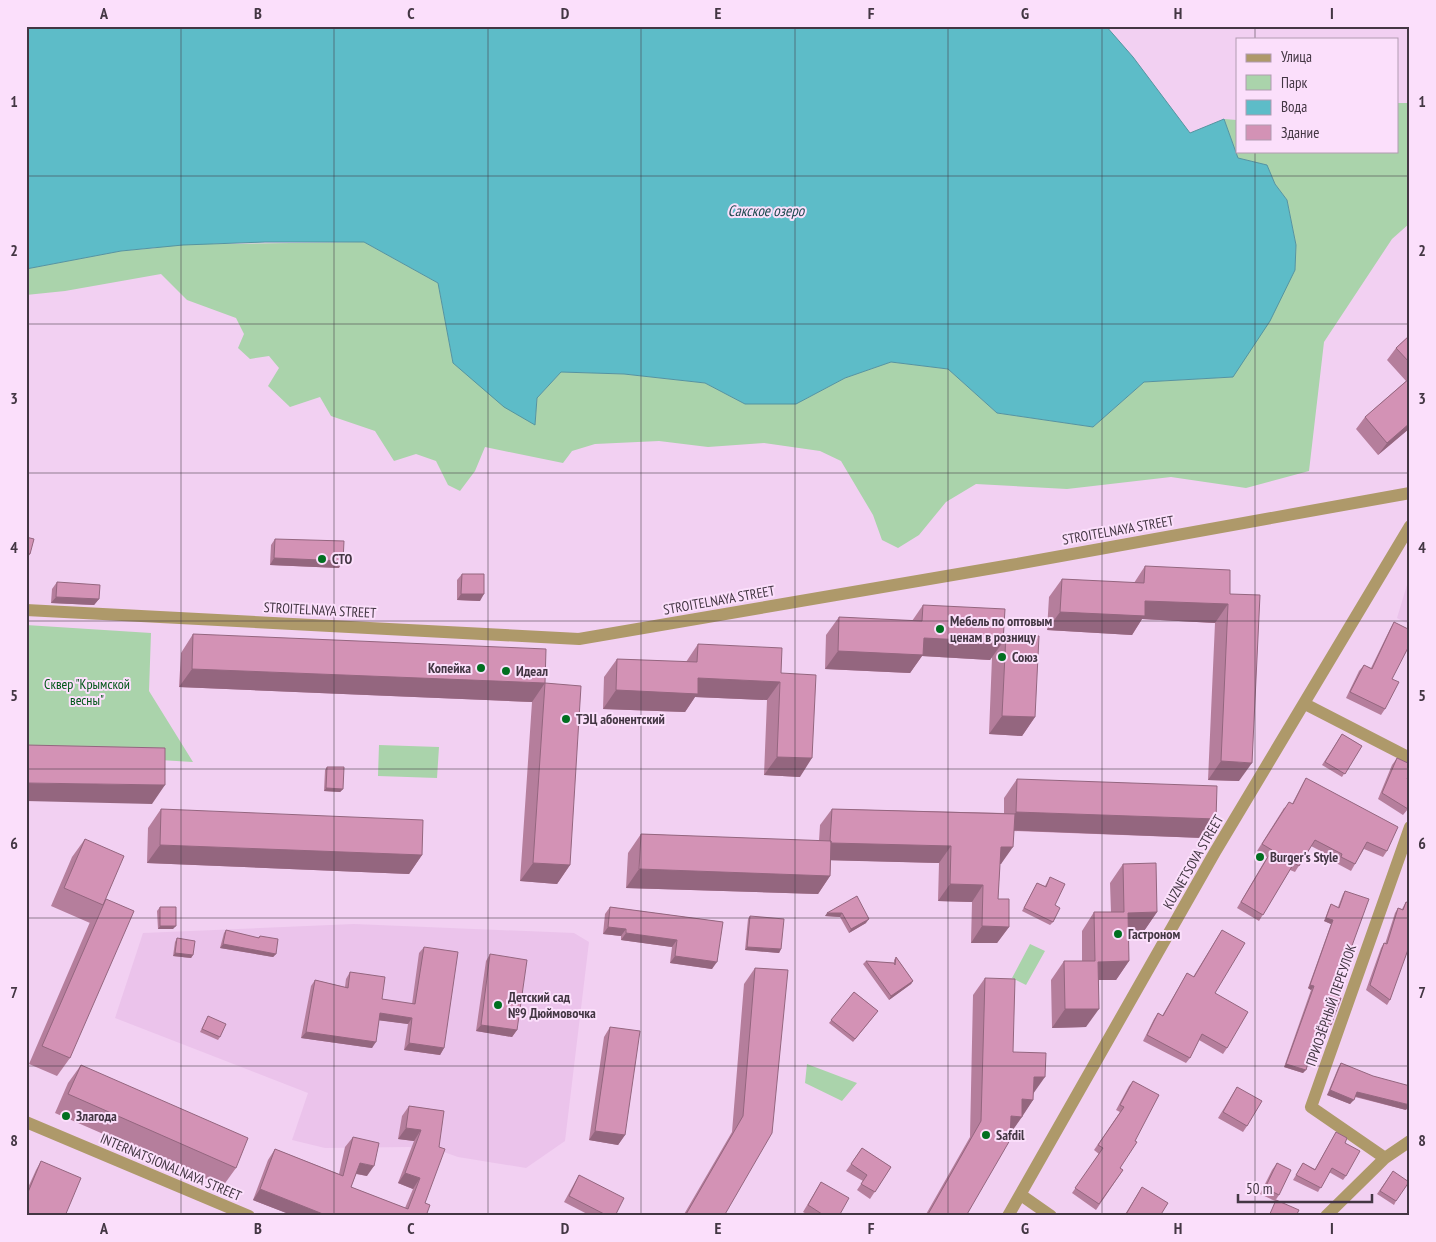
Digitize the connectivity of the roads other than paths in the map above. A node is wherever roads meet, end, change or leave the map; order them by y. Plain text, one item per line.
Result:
1 (1410, 493) edge
2 (1410, 526) edge
3 (26, 610) edge
4 (1305, 704) junction
5 (1410, 758) edge
6 (1410, 827) edge
7 (26, 1122) edge
8 (1410, 1141) edge
9 (1385, 1158) junction
10 (1021, 1195) junction
11 (249, 1216) edge
12 (1008, 1216) edge
13 (1052, 1216) edge
14 (1326, 1216) edge

1 - 3 street, STROITELNAYA STREET
2 - 4 street, KUZNETSOVA STREET
4 - 5 street
4 - 10 street, KUZNETSOVA STREET
6 - 9 street, ПРИОЗЁРНЫЙ ПЕРЕУЛОК
7 - 11 street, INTERNATSIONALNAYA STREET
8 - 9 street
9 - 14 street
10 - 12 street, KUZNETSOVA STREET
10 - 13 street

